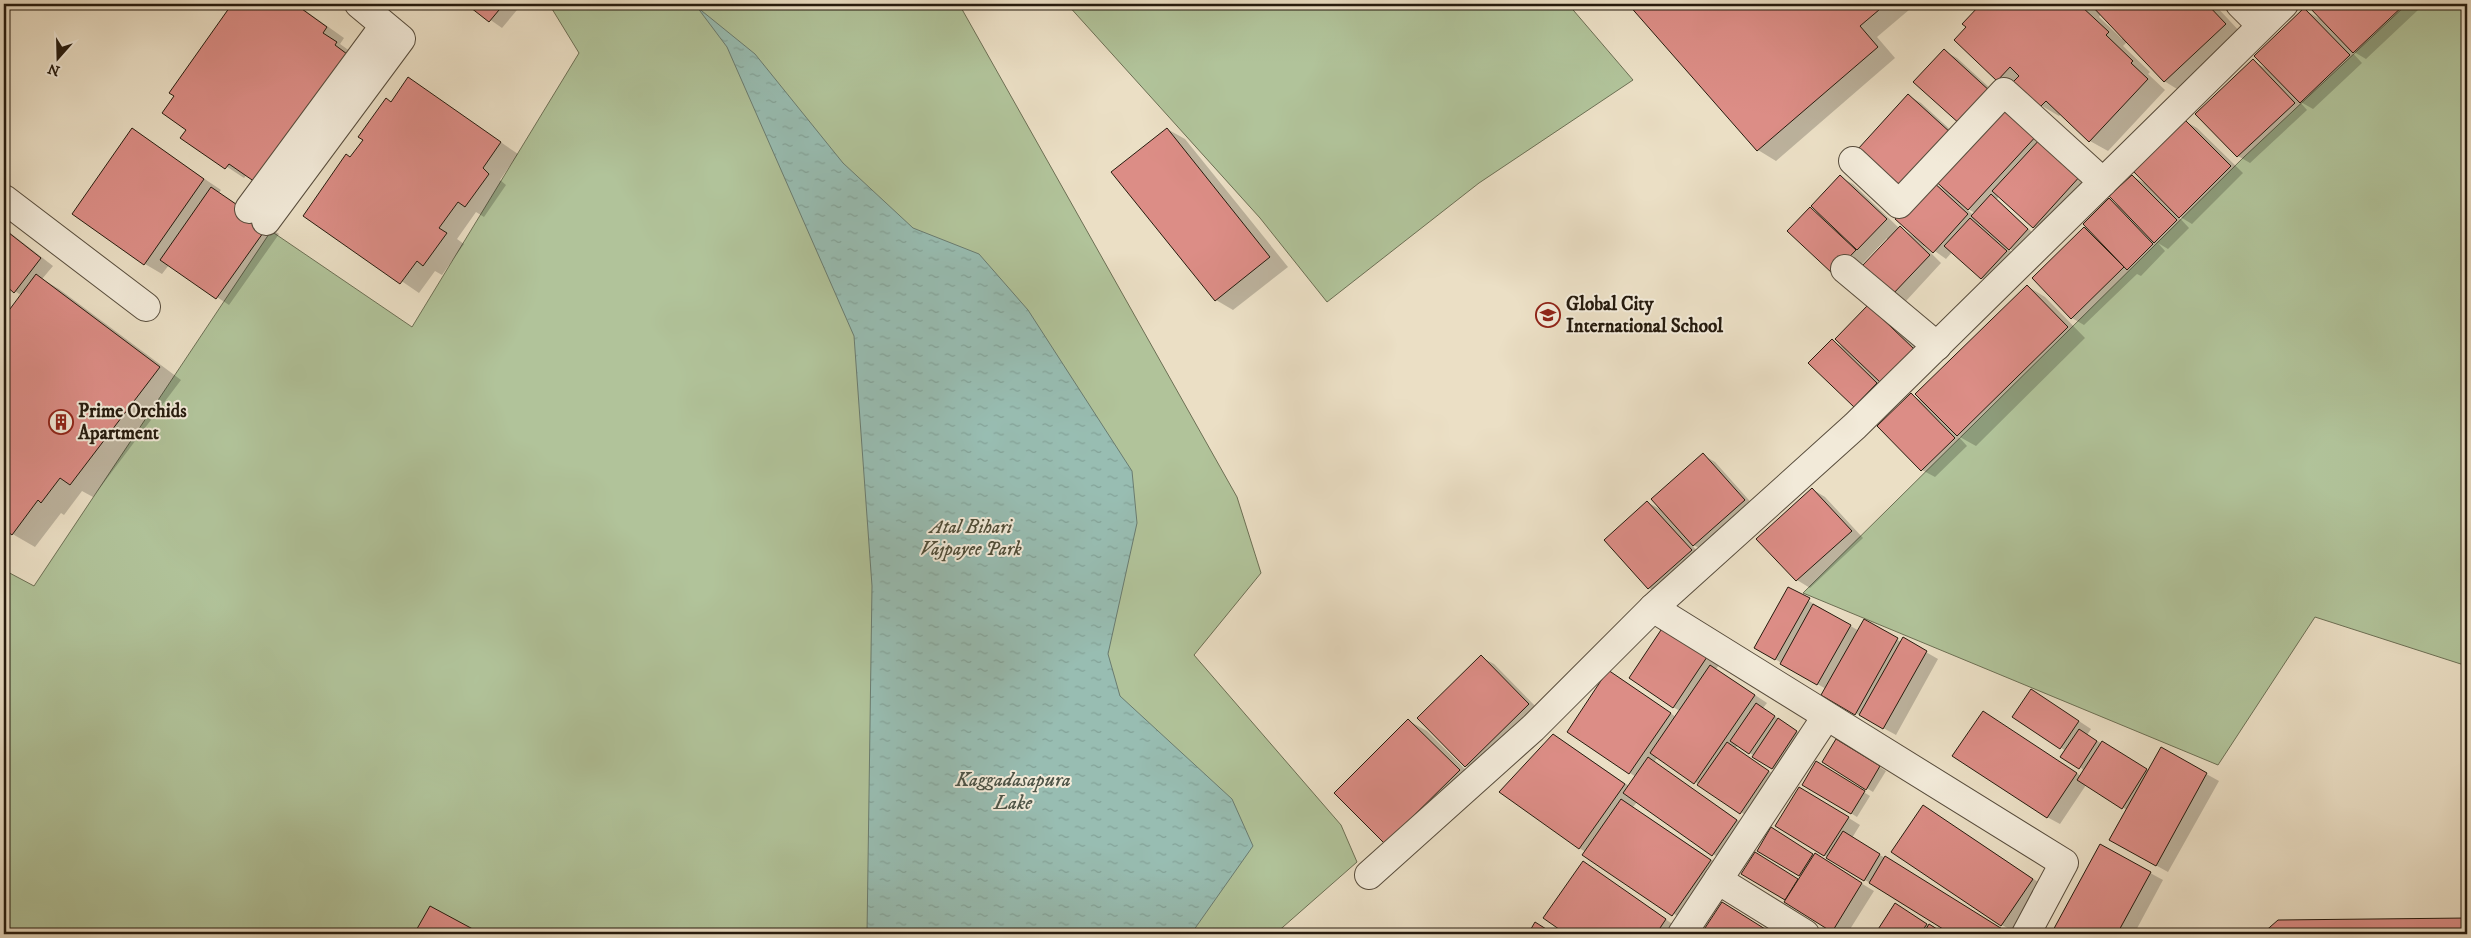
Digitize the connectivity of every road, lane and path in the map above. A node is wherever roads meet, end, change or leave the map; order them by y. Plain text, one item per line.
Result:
1 (358, 4) edge
2 (2240, 4) edge
3 (2284, 4) edge
4 (2261, 25) junction
5 (1853, 161) dead end
6 (2103, 182) junction
7 (4, 199) edge
8 (258, 215) dead end
9 (1844, 269) dead end
10 (146, 308) dead end
11 (1937, 346) junction
12 (1653, 608) junction
13 (1826, 717) junction
14 (1369, 875) dead end
15 (1718, 880) junction
16 (1682, 934) edge
17 (1805, 934) edge
18 (2026, 934) edge

1 - 8 street
2 - 4 street
3 - 4 street
4 - 6 street
5 - 6 street
6 - 11 street
7 - 10 street
9 - 11 street
11 - 12 street
12 - 13 street
12 - 14 street
13 - 15 street
13 - 18 street
15 - 16 street
15 - 17 street

